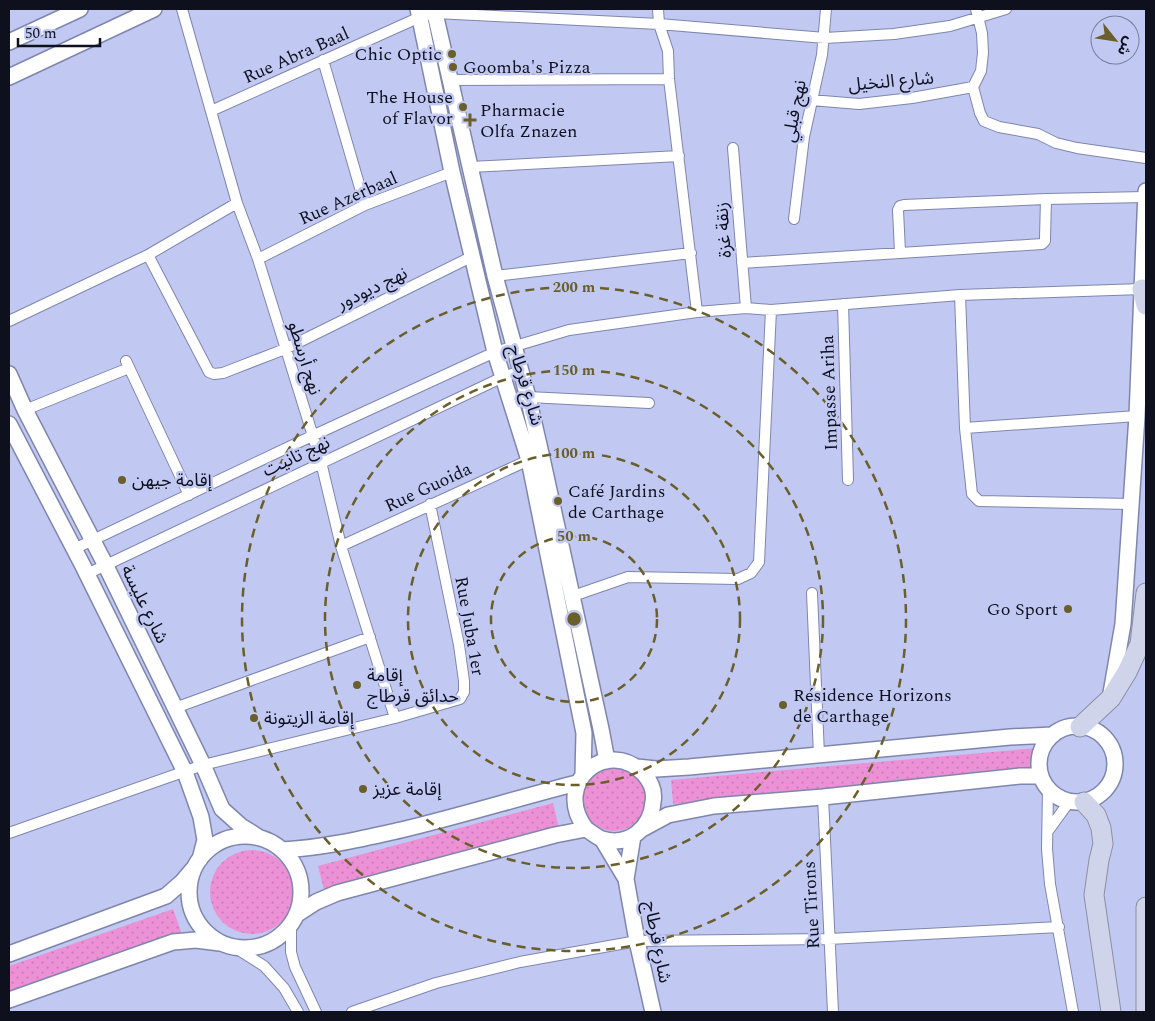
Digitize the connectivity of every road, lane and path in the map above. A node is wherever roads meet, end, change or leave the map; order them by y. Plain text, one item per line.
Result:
1 (80, 9) edge
2 (154, 9) edge
3 (182, 9) edge
4 (658, 9) edge
5 (826, 9) edge
6 (1006, 9) edge
7 (427, 12) edge
8 (977, 14) edge
9 (659, 24) junction
10 (825, 38) junction
11 (9, 42) edge
12 (323, 60) junction
13 (9, 77) edge
14 (669, 79) junction
15 (450, 80) junction
16 (973, 87) junction
17 (811, 100) junction
18 (211, 111) junction
19 (733, 148) dead end
20 (679, 156) junction
21 (1146, 158) edge
22 (470, 167) junction
23 (452, 172) junction
24 (1146, 191) edge
25 (1146, 196) edge
26 (1046, 199) junction
27 (237, 204) junction
28 (365, 205) junction
29 (794, 219) dead end
30 (900, 252) junction
31 (691, 253) junction
32 (148, 254) junction
33 (473, 256) junction
34 (258, 258) junction
35 (742, 263) junction
36 (495, 276) junction
37 (960, 295) junction
38 (1144, 297) edge
39 (843, 304) junction
40 (746, 308) junction
41 (770, 310) junction
42 (696, 312) junction
43 (9, 321) edge
44 (514, 346) junction
45 (285, 350) junction
46 (496, 352) junction
47 (521, 371) junction
48 (9, 374) edge
49 (503, 377) junction
50 (528, 397) junction
51 (649, 403) dead end
52 (25, 410) junction
53 (1137, 416) junction
54 (9, 424) edge
55 (965, 428) junction
56 (312, 436) junction
57 (529, 460) junction
58 (321, 462) junction
59 (848, 480) dead end
60 (189, 495) junction
61 (430, 504) junction
62 (1131, 504) junction
63 (92, 541) junction
64 (341, 546) junction
65 (74, 549) junction
66 (105, 564) junction
67 (86, 574) junction
68 (812, 593) dead end
69 (1146, 593) edge
70 (573, 596) junction
71 (370, 637) junction
72 (1110, 698) junction
73 (174, 708) junction
74 (395, 718) junction
75 (1080, 726) junction
76 (1053, 735) junction
77 (819, 755) junction
78 (607, 761) junction
79 (203, 766) junction
80 (637, 767) junction
81 (184, 772) junction
82 (1041, 776) junction
83 (580, 779) junction
84 (1048, 790) junction
85 (823, 797) junction
86 (1076, 802) junction
87 (586, 829) junction
88 (638, 832) junction
89 (1047, 832) junction
90 (9, 833) edge
91 (260, 838) junction
92 (602, 839) junction
93 (282, 850) junction
94 (198, 862) junction
95 (626, 879) junction
96 (1146, 908) edge
97 (293, 920) junction
98 (1059, 928) junction
99 (829, 939) junction
100 (637, 941) junction
101 (229, 946) junction
102 (9, 954) edge
103 (1146, 986) edge
104 (9, 1000) edge
105 (298, 1012) edge
106 (316, 1012) edge
107 (352, 1012) edge
108 (653, 1012) edge
109 (833, 1012) edge
110 (1073, 1012) edge
111 (1111, 1012) edge
112 (1145, 1012) edge

1 - 11 street
2 - 13 street
3 - 18 street, نهج أرسطو
4 - 9 street
5 - 10 street, نهج قبلي
6 - 8 street
7 - 9 street
7 - 12 street, Rue Abra Baal
7 - 15 street, شارع قرطاج
7 - 23 street, شارع قرطاج
8 - 10 street
8 - 16 street
9 - 10 street
9 - 14 street
10 - 17 street, نهج قبلي
12 - 18 street, Rue Abra Baal
12 - 28 street
14 - 15 street
14 - 20 street
15 - 22 street, شارع قرطاج
16 - 17 street, شارع النخيل
16 - 21 street
17 - 29 street, نهج قبلي
18 - 27 street, نهج أرسطو
19 - 35 street, زنقة غزة
20 - 22 street
20 - 31 street
22 - 36 street, شارع قرطاج
23 - 28 street, Rue Azerbaal
23 - 33 street, شارع قرطاج
24 - 25 street
25 - 26 street
25 - 38 street
26 - 30 street
26 - 30 street
27 - 32 street
27 - 34 street, نهج أرسطو
28 - 34 street, Rue Azerbaal
30 - 35 street
31 - 36 street
31 - 42 street
32 - 43 street
32 - 45 street, نهج ديودور
33 - 45 street, نهج ديودور
33 - 46 street, شارع قرطاج
34 - 45 street, نهج أرسطو
35 - 40 street, زنقة غزة
36 - 44 street, شارع قرطاج
37 - 38 street
37 - 39 street
37 - 55 street
38 - 53 street
39 - 41 street
39 - 59 street, Impasse Ariha
40 - 41 street
40 - 42 street
41 - 70 street
42 - 44 street
44 - 46 street
44 - 47 street, شارع قرطاج
45 - 56 street, نهج أرسطو
46 - 49 street, شارع قرطاج
46 - 56 street
47 - 49 street, نهج تانيت
47 - 50 street, شارع قرطاج
48 - 52 street, شارع عليسة
49 - 57 street, شارع قرطاج
49 - 58 street, نهج تانيت
50 - 51 street
50 - 70 street, شارع قرطاج
52 - 60 street
52 - 63 street, شارع عليسة
53 - 55 street
53 - 62 street
54 - 65 street
55 - 62 street
56 - 58 street, نهج أرسطو
56 - 60 street
57 - 61 street, Rue Guoida
57 - 83 street, شارع قرطاج
58 - 64 street, نهج أرسطو
58 - 66 street, نهج تانيت
60 - 63 street
61 - 64 street, Rue Guoida
61 - 74 street, Rue Juba 1er
62 - 72 street
63 - 65 street
63 - 66 street, شارع عليسة
64 - 71 street, نهج أرسطو
65 - 67 street
66 - 67 street, نهج تانيت
66 - 73 street, شارع عليسة
67 - 81 street
68 - 77 street
69 - 72 highway
70 - 78 street, شارع قرطاج
71 - 73 street
71 - 74 street, نهج أرسطو
72 - 75 highway
73 - 79 street, شارع عليسة
74 - 79 street, Rue Juba 1er
75 - 76 street
75 - 86 street
76 - 77 street
76 - 82 street
77 - 80 street
78 - 80 street
78 - 83 street
79 - 81 street, Rue Juba 1er
79 - 91 street, شارع عليسة
80 - 88 street
81 - 90 street, Rue Juba 1er
81 - 94 street
82 - 84 street
82 - 85 street
83 - 87 street
83 - 93 street
84 - 86 street
84 - 89 street
85 - 88 street
85 - 99 street, Rue Tirons
86 - 89 street
86 - 111 highway
87 - 92 street
87 - 97 street
88 - 92 street
88 - 95 street, شارع قرطاج
89 - 98 street
91 - 93 street
91 - 94 street
92 - 95 street, شارع قرطاج
93 - 97 street
94 - 101 street
94 - 102 street
95 - 100 street, شارع قرطاج
96 - 103 highway
97 - 101 street
97 - 106 street
98 - 99 street
98 - 110 street
99 - 100 street
99 - 109 street, Rue Tirons
100 - 107 street
100 - 108 street, شارع قرطاج
101 - 104 street
101 - 105 street
103 - 112 highway

